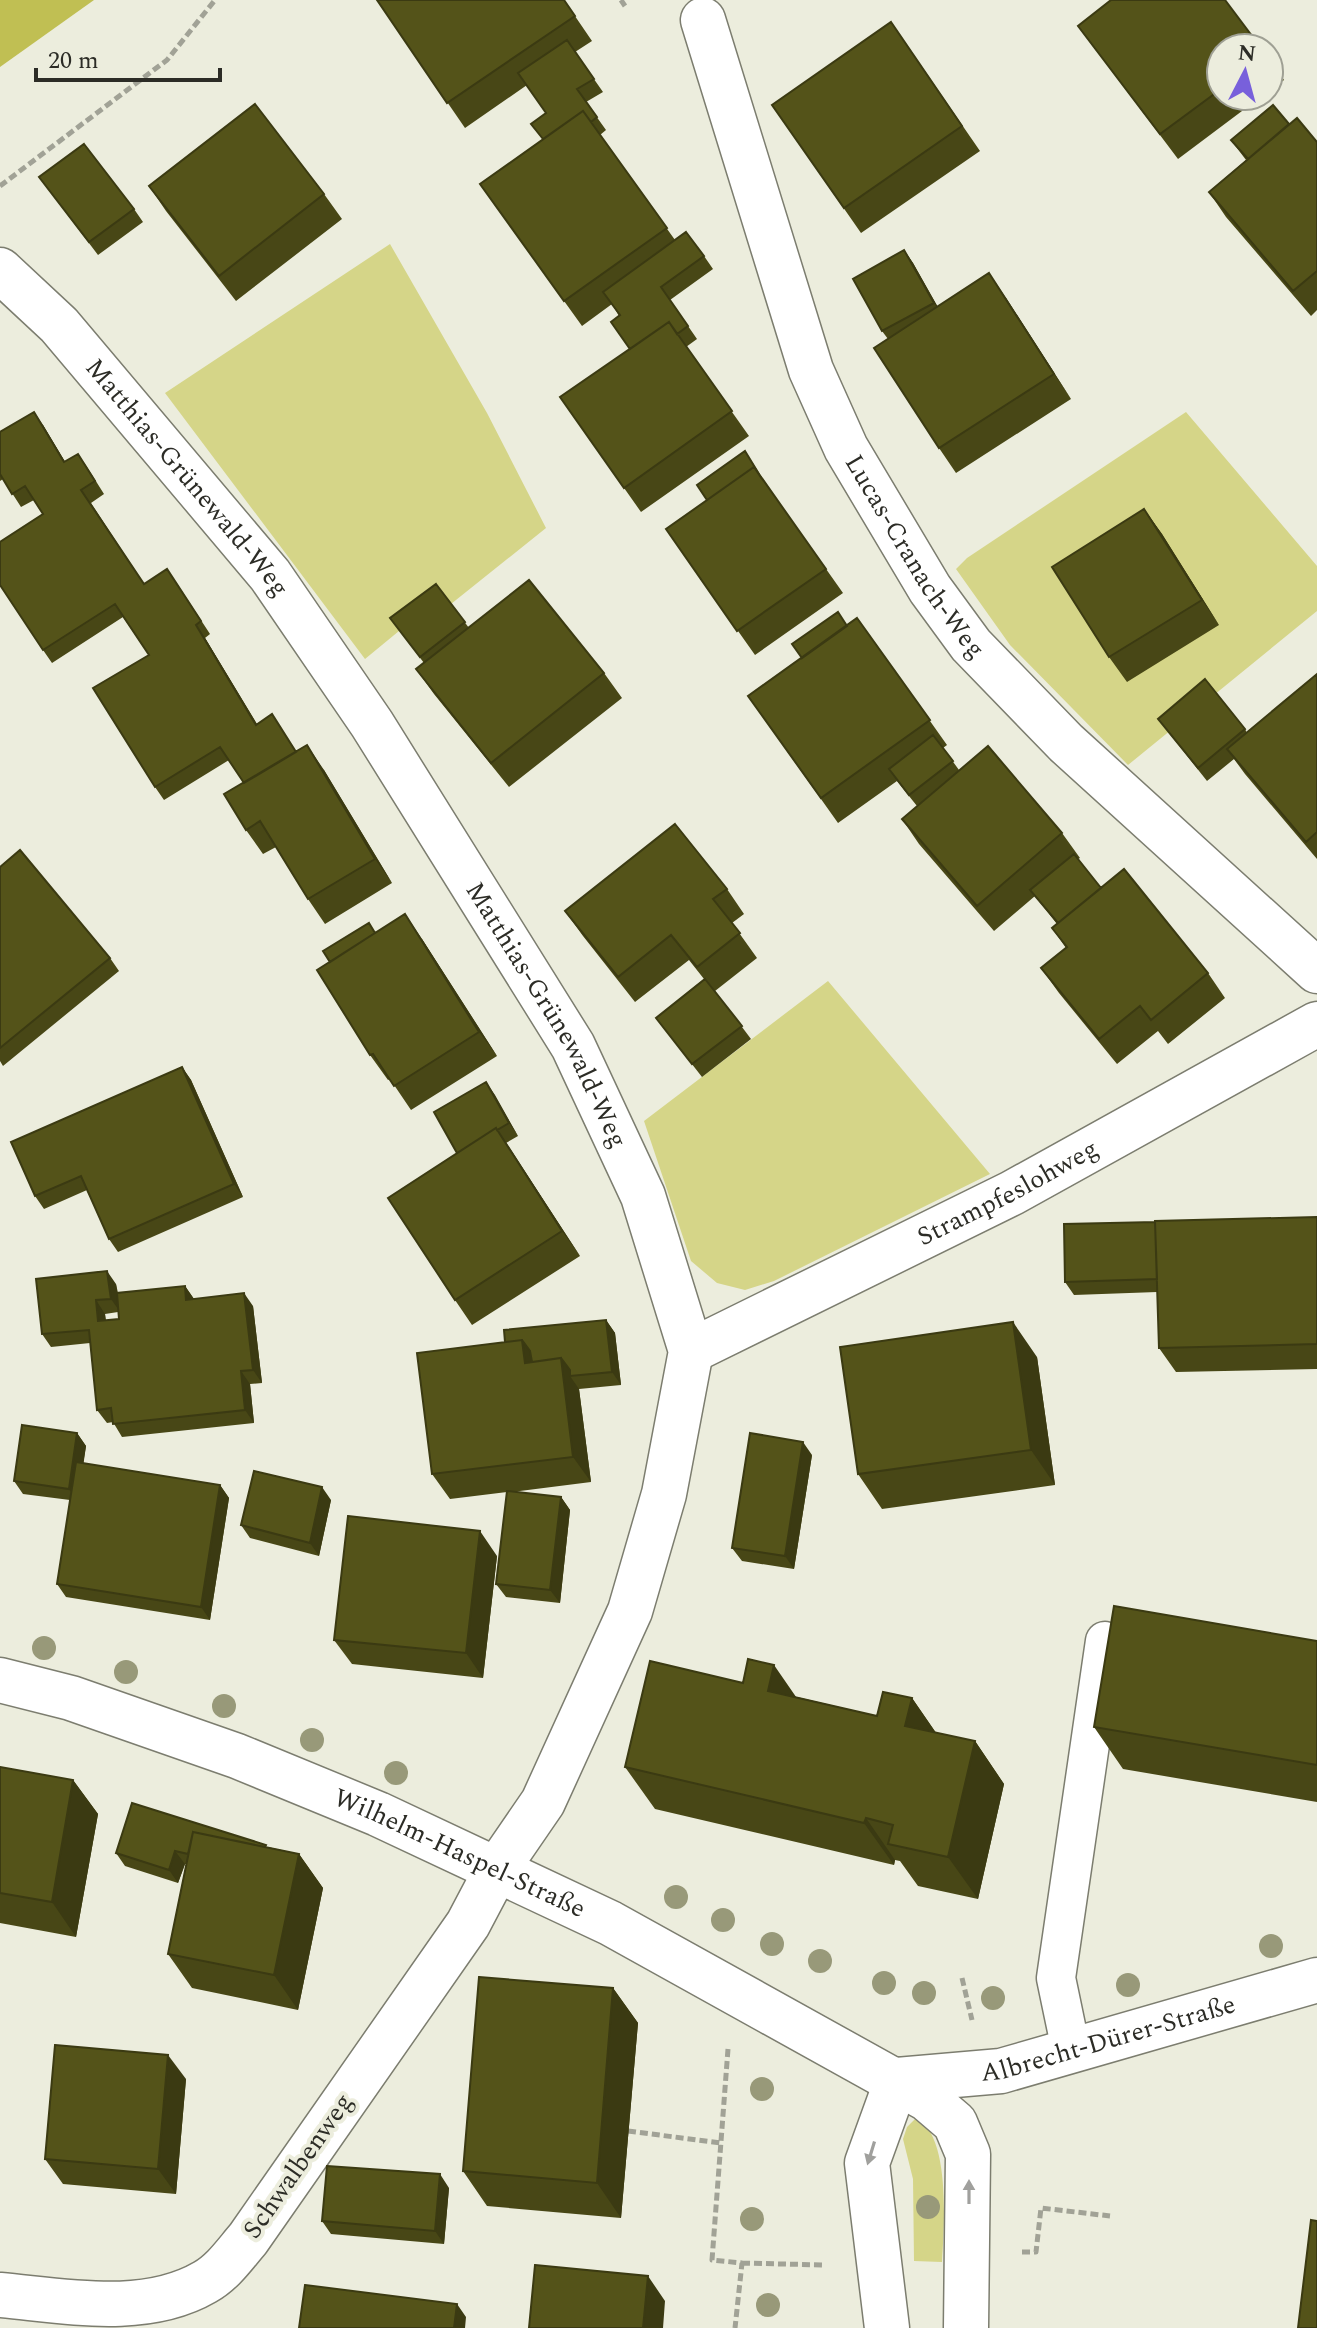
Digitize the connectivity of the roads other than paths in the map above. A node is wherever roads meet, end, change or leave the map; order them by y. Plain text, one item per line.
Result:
1 (703, 20) dead end
2 (0, 270) edge
3 (1317, 971) edge
4 (1317, 1024) edge
5 (691, 1351) junction
6 (1105, 1641) edge
7 (0, 1680) edge
8 (497, 1869) junction
9 (1317, 1980) edge
10 (1071, 2050) junction
11 (897, 2080) junction
12 (0, 2295) edge
13 (887, 2328) edge
14 (966, 2328) edge

1 - 3 street, Lucas-Cranach-Weg
2 - 5 street, Matthias-Grünewald-Weg
4 - 5 street, Strampfeslohweg
5 - 8 street, Matthias-Grünewald-Weg
6 - 10 lane
7 - 8 street, Wilhelm-Haspel-Straße
8 - 11 street, Wilhelm-Haspel-Straße
8 - 12 street, Schwalbenweg
9 - 10 street, Albrecht-Dürer-Straße
10 - 11 street, Albrecht-Dürer-Straße
11 -> 13 street
14 -> 11 street, Wilhelm-Haspel-Straße

